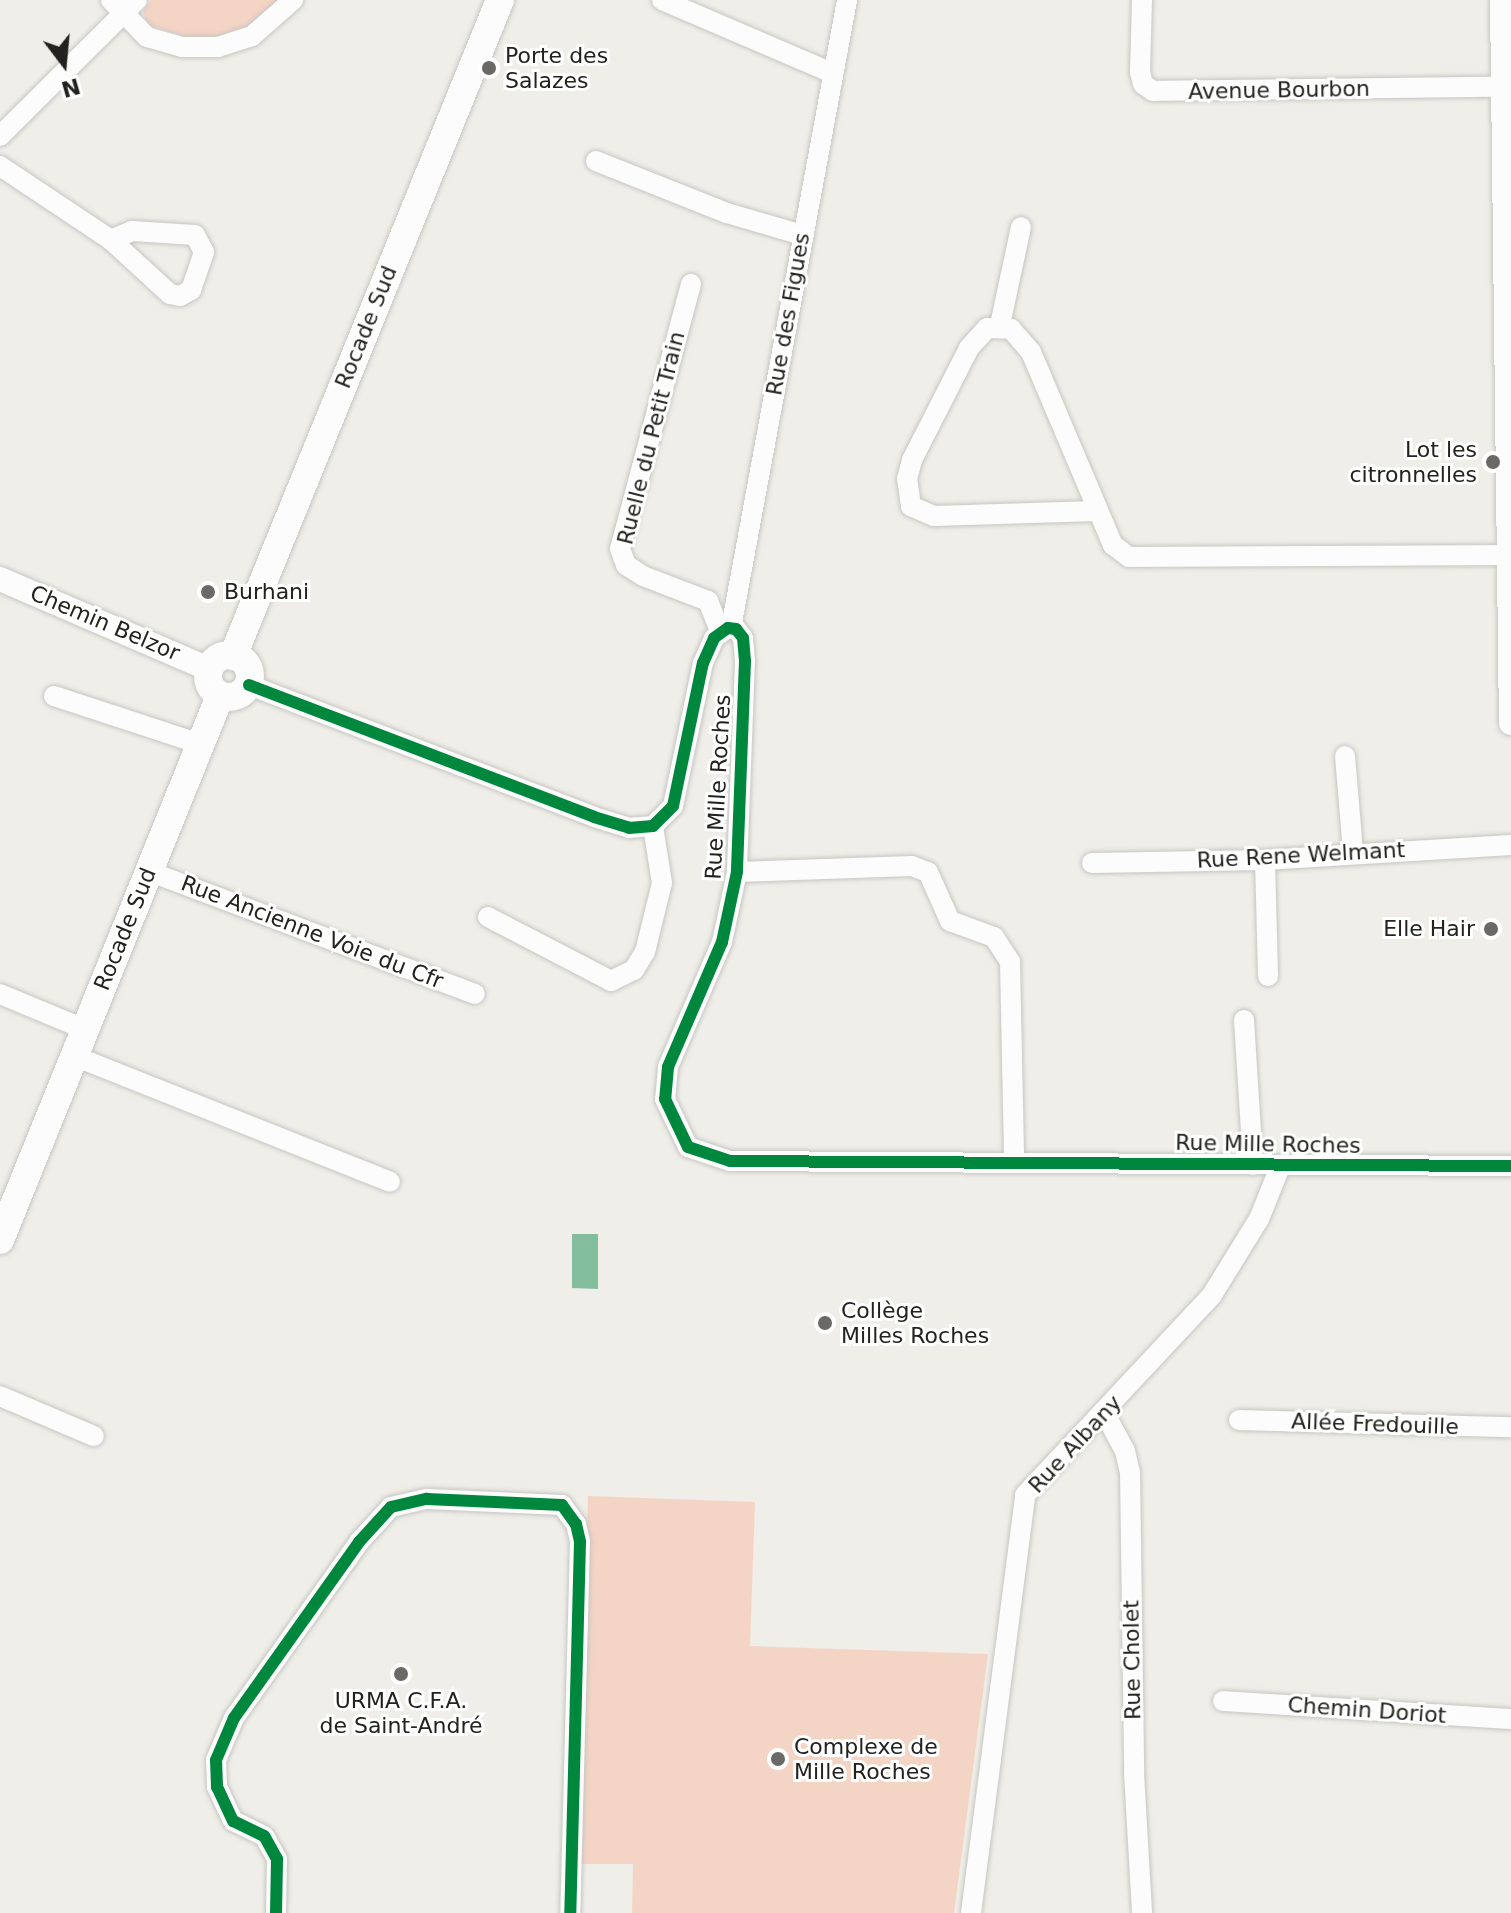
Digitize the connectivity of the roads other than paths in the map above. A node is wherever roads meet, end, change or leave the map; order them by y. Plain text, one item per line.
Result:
1 (293, 0) edge
2 (501, 0) edge
3 (525, 0) edge
4 (662, 0) edge
5 (847, 0) edge
6 (1142, 0) edge
7 (1502, 0) edge
8 (128, 3) edge
9 (687, 5) edge
10 (832, 73) junction
11 (1502, 87) junction
12 (0, 136) edge
13 (596, 161) dead end
14 (0, 166) edge
15 (1021, 227) dead end
16 (802, 235) junction
17 (111, 240) junction
18 (691, 284) dead end
19 (1000, 325) junction
20 (1097, 511) junction
21 (1510, 555) edge
22 (0, 579) edge
23 (726, 630) junction
24 (221, 662) junction
25 (249, 685) junction
26 (54, 696) dead end
27 (220, 696) junction
28 (1511, 723) edge
29 (200, 744) junction
30 (1345, 756) dead end
31 (653, 826) junction
32 (1511, 845) edge
33 (1353, 851) junction
34 (1265, 860) junction
35 (1092, 863) dead end
36 (148, 871) junction
37 (737, 872) junction
38 (488, 917) dead end
39 (1268, 976) dead end
40 (0, 994) edge
41 (475, 994) dead end
42 (1244, 1020) dead end
43 (84, 1029) junction
44 (74, 1056) junction
45 (1014, 1160) junction
46 (1253, 1165) junction
47 (1511, 1166) edge
48 (1280, 1167) junction
49 (390, 1182) dead end
50 (0, 1240) edge
51 (0, 1396) edge
52 (1104, 1412) junction
53 (1239, 1420) dead end
54 (1511, 1427) edge
55 (94, 1436) dead end
56 (1223, 1701) dead end
57 (1511, 1719) edge
58 (276, 1913) edge
59 (570, 1913) edge
60 (971, 1913) edge
61 (1142, 1913) edge

1 - 8 street
2 - 3 main road
2 - 24 main road, Rocade Sud
4 - 9 street
5 - 10 street, Rue des Figues
6 - 11 street, Avenue Bourbon
7 - 11 street
8 - 12 street
9 - 10 street
10 - 16 street, Rue des Figues
11 - 21 street
13 - 16 street
14 - 17 street
15 - 19 street
16 - 23 street, Rue des Figues
17 - 17 street
18 - 23 street, Ruelle du Petit Train
19 - 20 street
19 - 20 street
20 - 21 street
21 - 28 street
22 - 24 street, Chemin Belzor
23 - 31 street, Rue Mille Roches
23 - 37 street, Rue Mille Roches
24 - 25 main road
24 - 27 main road
25 - 27 main road
25 - 31 street
26 - 29 street
27 - 29 main road, Rocade Sud
29 - 36 main road, Rocade Sud
30 - 33 street
31 - 38 street
32 - 33 street, Rue Rene Welmant
33 - 34 street, Rue Rene Welmant
34 - 35 street, Rue Rene Welmant
34 - 39 street
36 - 41 street, Rue Ancienne Voie du Cfr
36 - 43 main road, Rocade Sud
37 - 45 street
37 - 45 street, Rue Mille Roches
40 - 43 street
42 - 46 street
43 - 44 main road, Rocade Sud
44 - 49 street
44 - 50 main road, Rocade Sud
45 - 46 street, Rue Mille Roches
46 - 48 street, Rue Mille Roches
47 - 48 street, Rue Mille Roches
48 - 52 street, Rue Albany
51 - 55 street
52 - 60 street, Rue Albany
52 - 61 street, Rue Cholet
53 - 54 street, Allée Fredouille
56 - 57 street, Chemin Doriot
58 - 59 street

